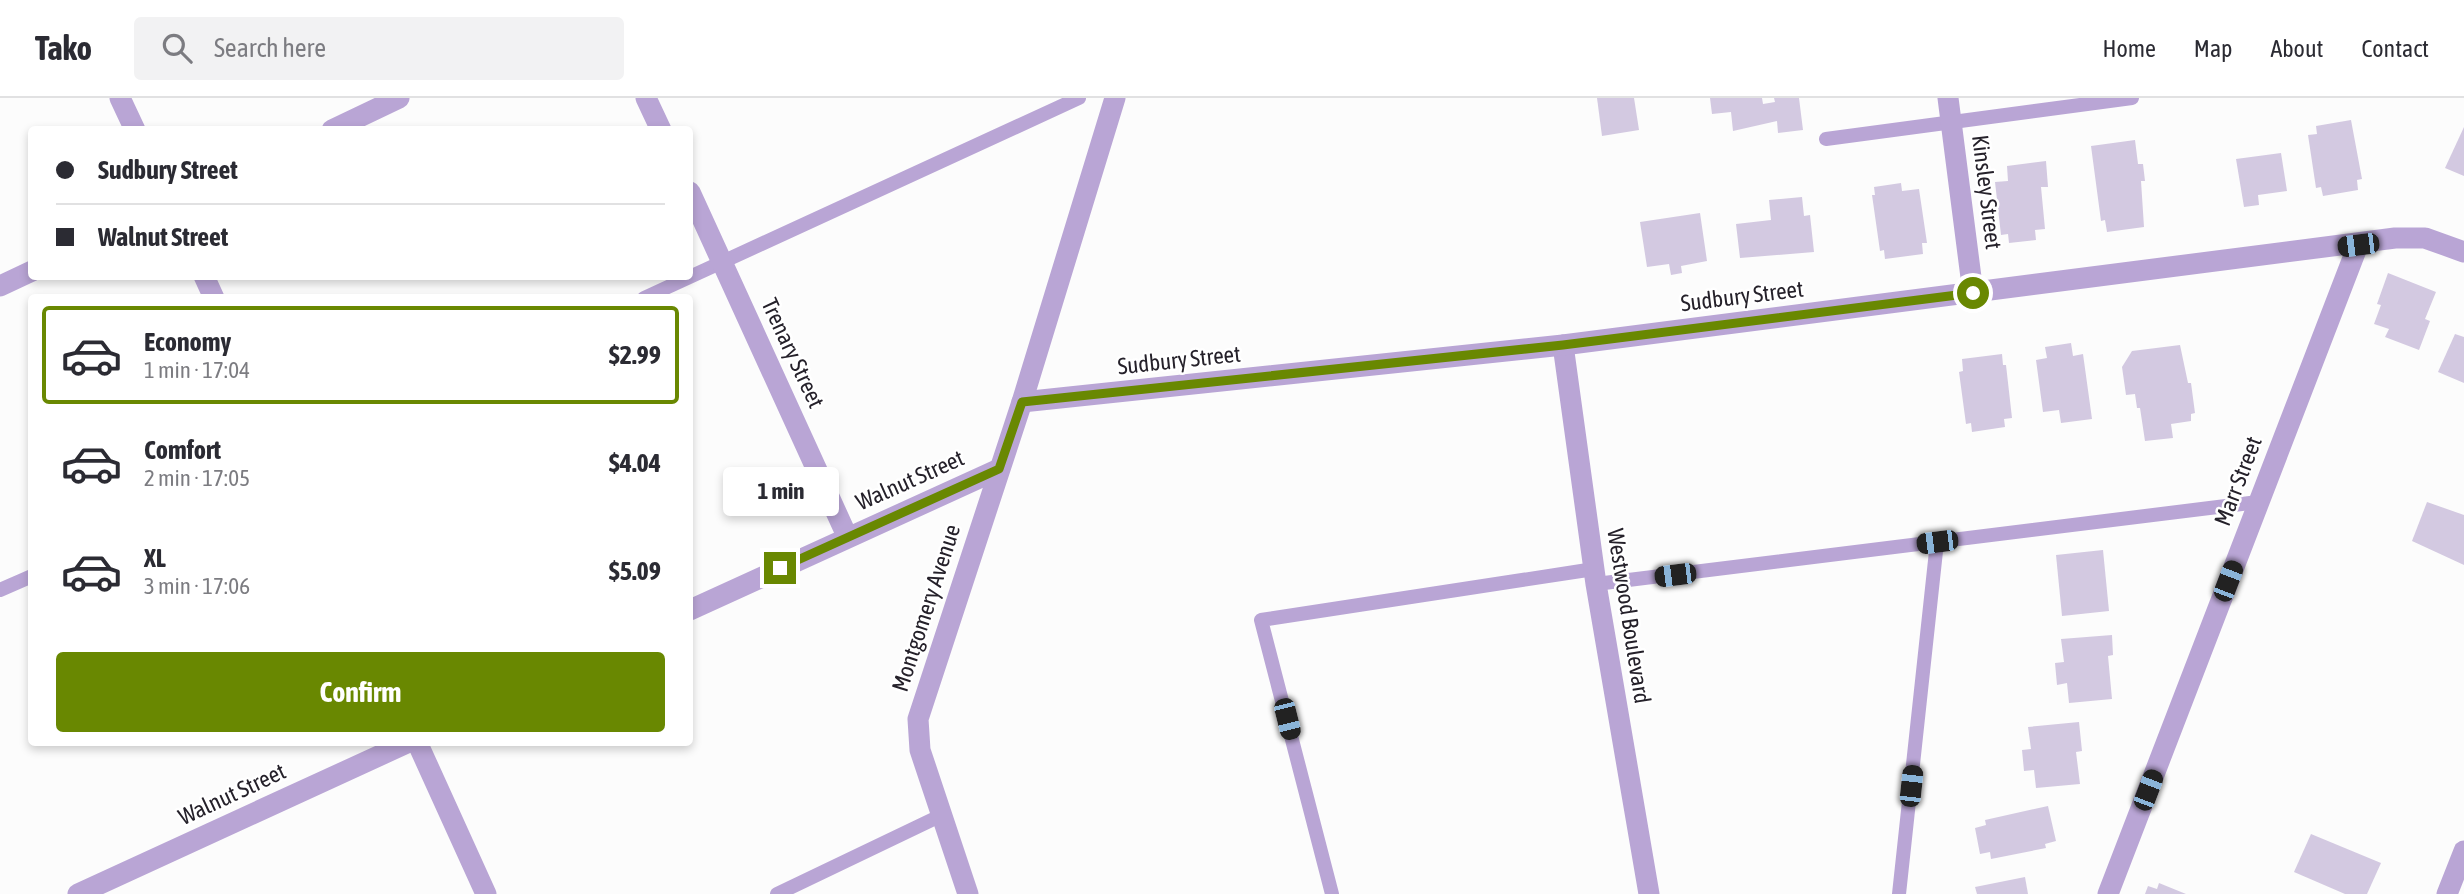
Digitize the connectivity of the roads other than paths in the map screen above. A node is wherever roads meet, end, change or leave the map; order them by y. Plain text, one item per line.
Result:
1 (120, 98) edge
2 (399, 98) edge
3 (646, 98) edge
4 (1079, 98) edge
5 (1115, 98) edge
6 (1948, 98) edge
7 (2132, 98) edge
8 (1952, 122) junction
9 (133, 126) edge
10 (340, 126) edge
11 (659, 126) edge
12 (1826, 139) dead end
13 (693, 199) edge
14 (2358, 245) junction
15 (2464, 253) edge
16 (722, 262) junction
17 (28, 273) edge
18 (693, 275) edge
19 (683, 280) edge
20 (0, 286) edge
21 (1973, 293) junction
22 (653, 294) edge
23 (1563, 345) junction
24 (1022, 402) junction
25 (999, 469) junction
26 (2258, 502) junction
27 (847, 536) junction
28 (1937, 542) junction
29 (1595, 577) junction
30 (28, 578) edge
31 (0, 590) edge
32 (693, 609) edge
33 (400, 746) edge
34 (419, 746) edge
35 (942, 815) junction
36 (2464, 851) edge
37 (78, 894) edge
38 (486, 894) edge
39 (777, 894) edge
40 (968, 894) edge
41 (1332, 894) edge
42 (1649, 894) edge
43 (1899, 894) edge
44 (2108, 894) edge
45 (2447, 894) edge

1 - 9 street
2 - 10 street
3 - 11 street
4 - 16 lane
5 - 24 street, Montgomery Avenue
6 - 8 street, Kinsley Street
7 - 8 lane
8 - 12 lane
8 - 21 street, Kinsley Street
13 - 16 street, Trenary Street
14 - 15 street, Sudbury Street
14 - 21 street, Sudbury Street
14 - 26 street, Marr Street
16 - 18 lane
16 - 27 street, Trenary Street
17 - 20 street
19 - 22 lane
21 - 23 street, Sudbury Street
23 - 24 street, Sudbury Street
23 - 29 street, Westwood Boulevard
24 - 25 street, Montgomery Avenue
25 - 27 street, Walnut Street
25 - 35 street, Montgomery Avenue
26 - 28 lane
26 - 44 street, Marr Street
27 - 32 street, Walnut Street
28 - 29 lane
28 - 43 lane
29 - 41 lane
29 - 42 street, Westwood Boulevard
30 - 31 lane
33 - 37 street, Walnut Street
34 - 38 street
35 - 39 lane
35 - 40 street, Montgomery Avenue
36 - 45 street

